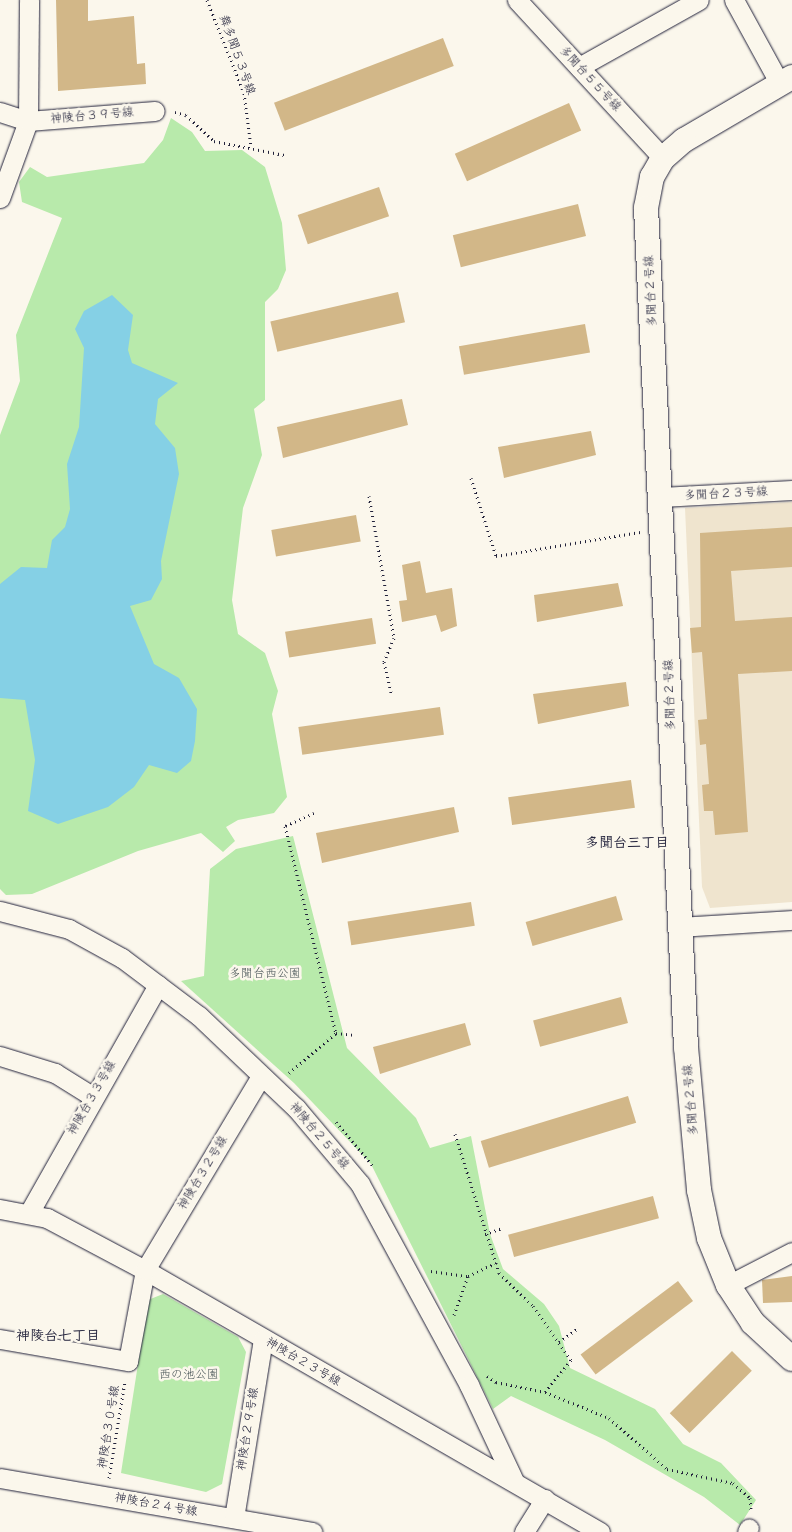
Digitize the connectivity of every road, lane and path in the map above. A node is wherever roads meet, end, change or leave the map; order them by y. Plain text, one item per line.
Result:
1 (29, 0) edge
2 (207, 0) edge
3 (517, 0) edge
4 (699, 0) edge
5 (734, 0) edge
6 (579, 68) junction
7 (786, 80) edge
8 (155, 111) joint
9 (0, 112) edge
10 (28, 121) junction
11 (251, 147) junction
12 (285, 155) dead end
13 (663, 158) junction
14 (0, 198) edge
15 (471, 478) dead end
16 (792, 490) edge
17 (369, 496) dead end
18 (661, 497) junction
19 (663, 529) junction
20 (391, 693) dead end
21 (314, 813) dead end
22 (0, 911) edge
23 (792, 920) edge
24 (680, 927) junction
25 (158, 985) junction
26 (336, 1034) junction
27 (354, 1035) dead end
28 (0, 1056) edge
29 (268, 1082) junction
30 (92, 1096) junction
31 (455, 1134) dead end
32 (0, 1210) edge
33 (29, 1213) junction
34 (502, 1228) dead end
35 (485, 1234) junction
36 (792, 1252) edge
37 (496, 1263) junction
38 (145, 1270) junction
39 (431, 1271) dead end
40 (468, 1276) junction
41 (728, 1285) junction
42 (454, 1315) dead end
43 (577, 1329) dead end
44 (0, 1339) edge
45 (263, 1339) junction
46 (559, 1342) junction
47 (792, 1359) edge
48 (128, 1361) junction
49 (486, 1376) dead end
50 (545, 1392) junction
51 (0, 1478) edge
52 (514, 1481) junction
53 (107, 1496) junction
54 (545, 1498) junction
55 (234, 1518) junction
56 (748, 1530) edge
57 (312, 1532) edge
58 (524, 1532) edge
59 (600, 1532) edge

1 - 10 street
2 - 11 path, 舞多聞５３号線
3 - 6 street, 多聞台５５号線
4 - 6 street
5 - 7 street
6 - 13 street, 多聞台５５号線
7 - 13 street, 多聞台２号線
8 - 10 street, 神陵台３９号線
8 - 11 path
9 - 10 street
10 - 14 street
11 - 12 path
13 - 18 street, 多聞台２号線
15 - 19 path
16 - 18 street, 多聞台２３号線
17 - 20 path
18 - 19 street, 多聞台２号線
19 - 24 street, 多聞台２号線
21 - 26 path
22 - 25 street, 神陵台２５号線
23 - 24 street
24 - 41 street, 多聞台２号線
25 - 29 street, 神陵台２５号線
25 - 30 street, 神陵台３３号線
26 - 27 path
26 - 29 path
28 - 30 street
29 - 38 street, 神陵台３２号線
29 - 52 street, 神陵台２５号線
30 - 33 street, 神陵台３３号線
31 - 35 path
32 - 33 street, 神陵台２３号線
33 - 38 street, 神陵台２３号線
34 - 35 path
35 - 37 path
36 - 41 street
37 - 40 path
37 - 46 path
38 - 45 street, 神陵台２３号線
38 - 48 street
39 - 40 path
40 - 42 path
41 - 47 street, 多聞台２号線
43 - 46 path
44 - 48 street
45 - 52 street, 神陵台２３号線
45 - 55 street, 神陵台２９号線
46 - 50 path
48 - 53 path, 神陵台３０号線
49 - 50 path
50 - 56 path
51 - 53 street, 神陵台２４号線
52 - 54 street, 神陵台２３号線
53 - 55 street, 神陵台２４号線
54 - 58 street
54 - 59 street, 神陵台２３号線
55 - 57 street, 神陵台２４号線

